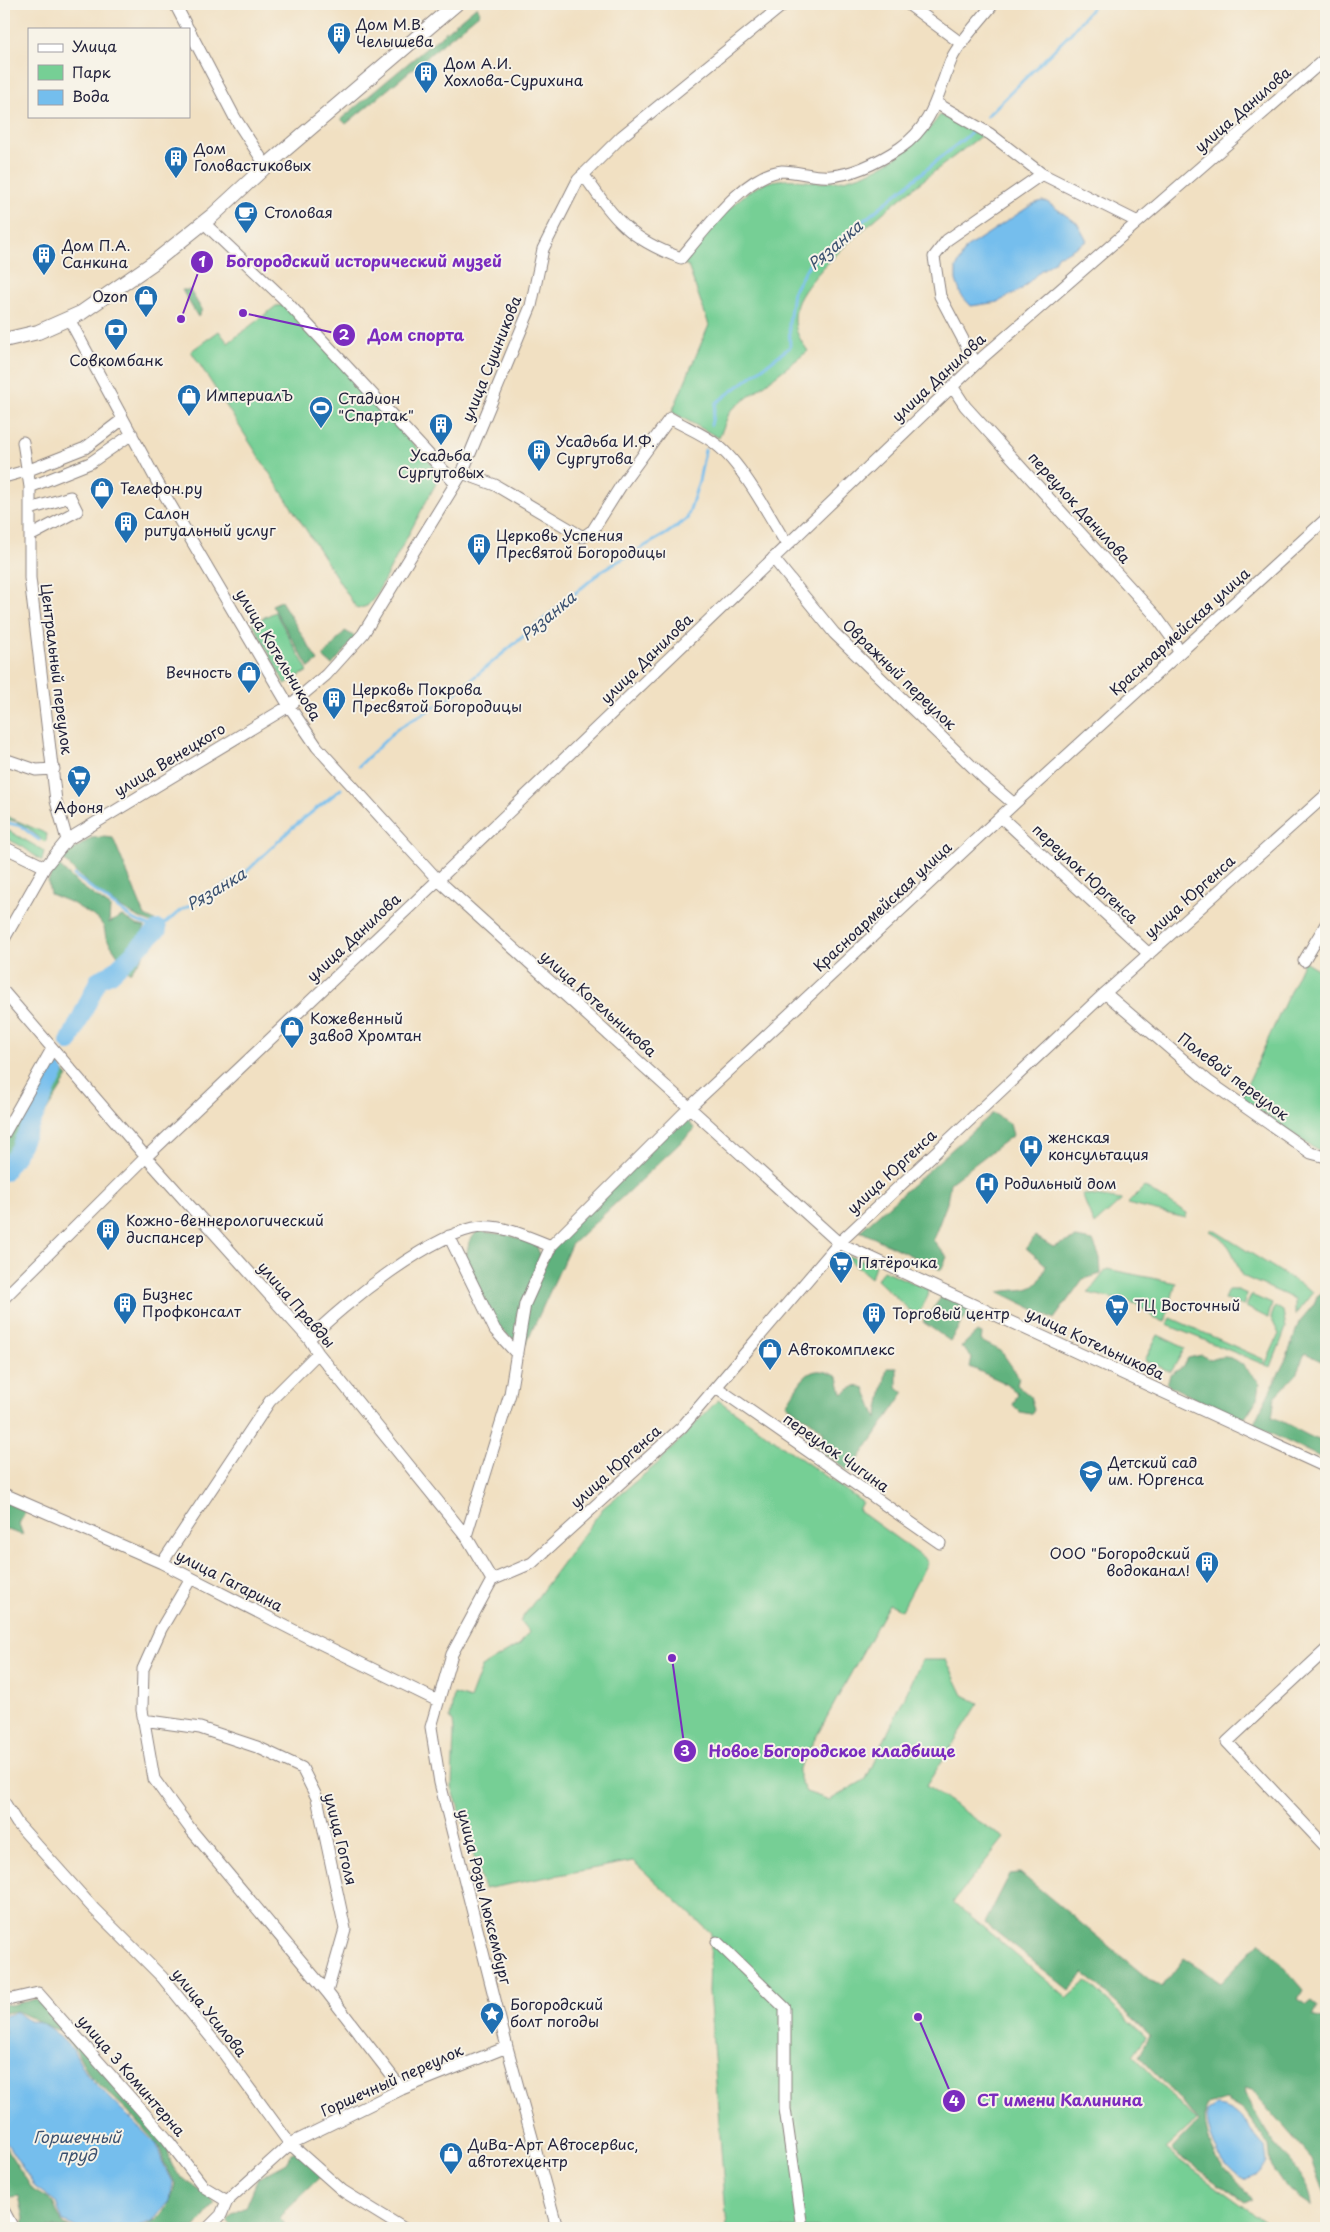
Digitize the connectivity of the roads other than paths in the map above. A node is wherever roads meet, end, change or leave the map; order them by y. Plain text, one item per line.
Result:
1 (175, 4) edge
2 (456, 4) edge
3 (784, 4) edge
4 (908, 4) edge
5 (993, 4) edge
6 (187, 28) edge
7 (190, 33) edge
8 (962, 44) junction
9 (1326, 58) edge
10 (936, 103) junction
11 (266, 166) junction
12 (583, 174) junction
13 (1042, 174) junction
14 (1138, 222) junction
15 (204, 223) junction
16 (70, 319) junction
17 (4, 340) edge
18 (976, 364) junction
19 (952, 386) junction
20 (123, 419) junction
21 (132, 434) junction
22 (22, 442) dead end
23 (29, 470) junction
24 (462, 473) junction
25 (4, 476) edge
26 (455, 483) junction
27 (30, 487) junction
28 (30, 509) junction
29 (1326, 520) edge
30 (30, 536) junction
31 (786, 545) junction
32 (773, 558) junction
33 (1179, 654) junction
34 (289, 706) junction
35 (4, 759) edge
36 (54, 769) junction
37 (1326, 795) edge
38 (1014, 804) junction
39 (1001, 817) junction
40 (67, 840) junction
41 (4, 847) edge
42 (46, 867) junction
43 (438, 880) junction
44 (1326, 924) edge
45 (4, 939) edge
46 (1149, 954) junction
47 (1304, 961) dead end
48 (4, 992) edge
49 (1105, 993) junction
50 (52, 1049) junction
51 (690, 1108) junction
52 (4, 1134) edge
53 (146, 1156) junction
54 (1326, 1158) edge
55 (449, 1236) junction
56 (839, 1243) junction
57 (551, 1246) junction
58 (4, 1298) edge
59 (309, 1339) junction
60 (318, 1353) junction
61 (517, 1354) junction
62 (716, 1387) junction
63 (1326, 1467) edge
64 (4, 1494) edge
65 (466, 1536) junction
66 (940, 1544) dead end
67 (162, 1563) junction
68 (191, 1578) junction
69 (492, 1580) junction
70 (1326, 1650) edge
71 (438, 1701) junction
72 (143, 1720) junction
73 (4, 1802) edge
74 (1326, 1847) edge
75 (717, 1942) dead end
76 (327, 1992) junction
77 (4, 1998) edge
78 (506, 2047) junction
79 (402, 2089) junction
80 (290, 2144) junction
81 (227, 2201) junction
82 (4, 2211) edge
83 (13, 2228) edge
84 (208, 2228) edge
85 (403, 2228) edge
86 (557, 2228) edge
87 (802, 2228) edge

1 - 6 street
2 - 11 main road
3 - 12 street, улица Сушникова
4 - 8 street
5 - 8 street
7 - 11 street
8 - 10 street
9 - 14 street, улица Данилова
10 - 12 street
10 - 13 street
11 - 15 main road
12 - 24 street, улица Сушникова
13 - 14 street
13 - 18 street
14 - 18 street, улица Данилова
15 - 16 main road
15 - 26 street
16 - 17 main road
16 - 20 street, улица Котельникова
18 - 19 street, улица Данилова
19 - 31 street, улица Данилова
19 - 33 street, переулок Данилова
20 - 21 street, улица Котельникова
20 - 23 street
21 - 27 street
21 - 34 street, улица Котельникова
22 - 23 street, Центральный переулок
23 - 25 street
23 - 27 street, Центральный переулок
24 - 26 street, улица Сушникова
24 - 31 street
26 - 34 street, улица Сушникова
27 - 28 street, Центральный переулок
28 - 30 street, Центральный переулок
28 - 30 street
29 - 33 street, Красноармейская улица
30 - 36 street, Центральный переулок
31 - 32 street, улица Данилова
32 - 38 street, Овражный переулок
32 - 43 street, улица Данилова
33 - 38 street, Красноармейская улица
34 - 40 street, улица Венецкого
34 - 43 street, улица Котельникова
35 - 36 street
36 - 40 street, Центральный переулок
37 - 46 street, улица Юргенса
38 - 39 street, Красноармейская улица
39 - 46 street, переулок Юргенса
39 - 51 street, Красноармейская улица
40 - 42 street
41 - 42 street
42 - 45 street
43 - 51 street, улица Котельникова
43 - 53 street, улица Данилова
44 - 47 street
46 - 49 street, улица Юргенса
48 - 50 street, улица Правды
49 - 54 street, Полевой переулок
49 - 56 street, улица Юргенса
50 - 52 street
50 - 53 street, улица Правды
51 - 56 street, улица Котельникова
51 - 57 street, Красноармейская улица
53 - 58 street, улица Данилова
53 - 59 street, улица Правды
55 - 57 street
55 - 59 street
55 - 61 street
56 - 62 street, улица Юргенса
56 - 63 street, улица Котельникова
57 - 61 street, Красноармейская улица
59 - 60 street, улица Правды
60 - 65 street, улица Правды
60 - 67 street
61 - 65 street, Красноармейская улица
62 - 66 street, переулок Чигина
62 - 69 street, улица Юргенса
64 - 67 street, улица Гагарина
65 - 69 street, улица Правды
67 - 68 street, улица Гагарина
68 - 71 street, улица Гагарина
68 - 72 street
69 - 71 street, улица Розы Люксембург
70 - 74 street
71 - 78 street, улица Розы Люксембург
72 - 76 street
72 - 76 street, улица Гоголя
73 - 80 street, улица Усилова
75 - 87 street
76 - 79 street
77 - 81 street, улица 3 Коминтерна
78 - 79 street, Горшечный переулок
78 - 86 street, улица Розы Люксембург
79 - 80 street, Горшечный переулок
80 - 81 street, Горшечный переулок
80 - 85 street, улица Усилова
81 - 84 street, Горшечный переулок
82 - 83 street

